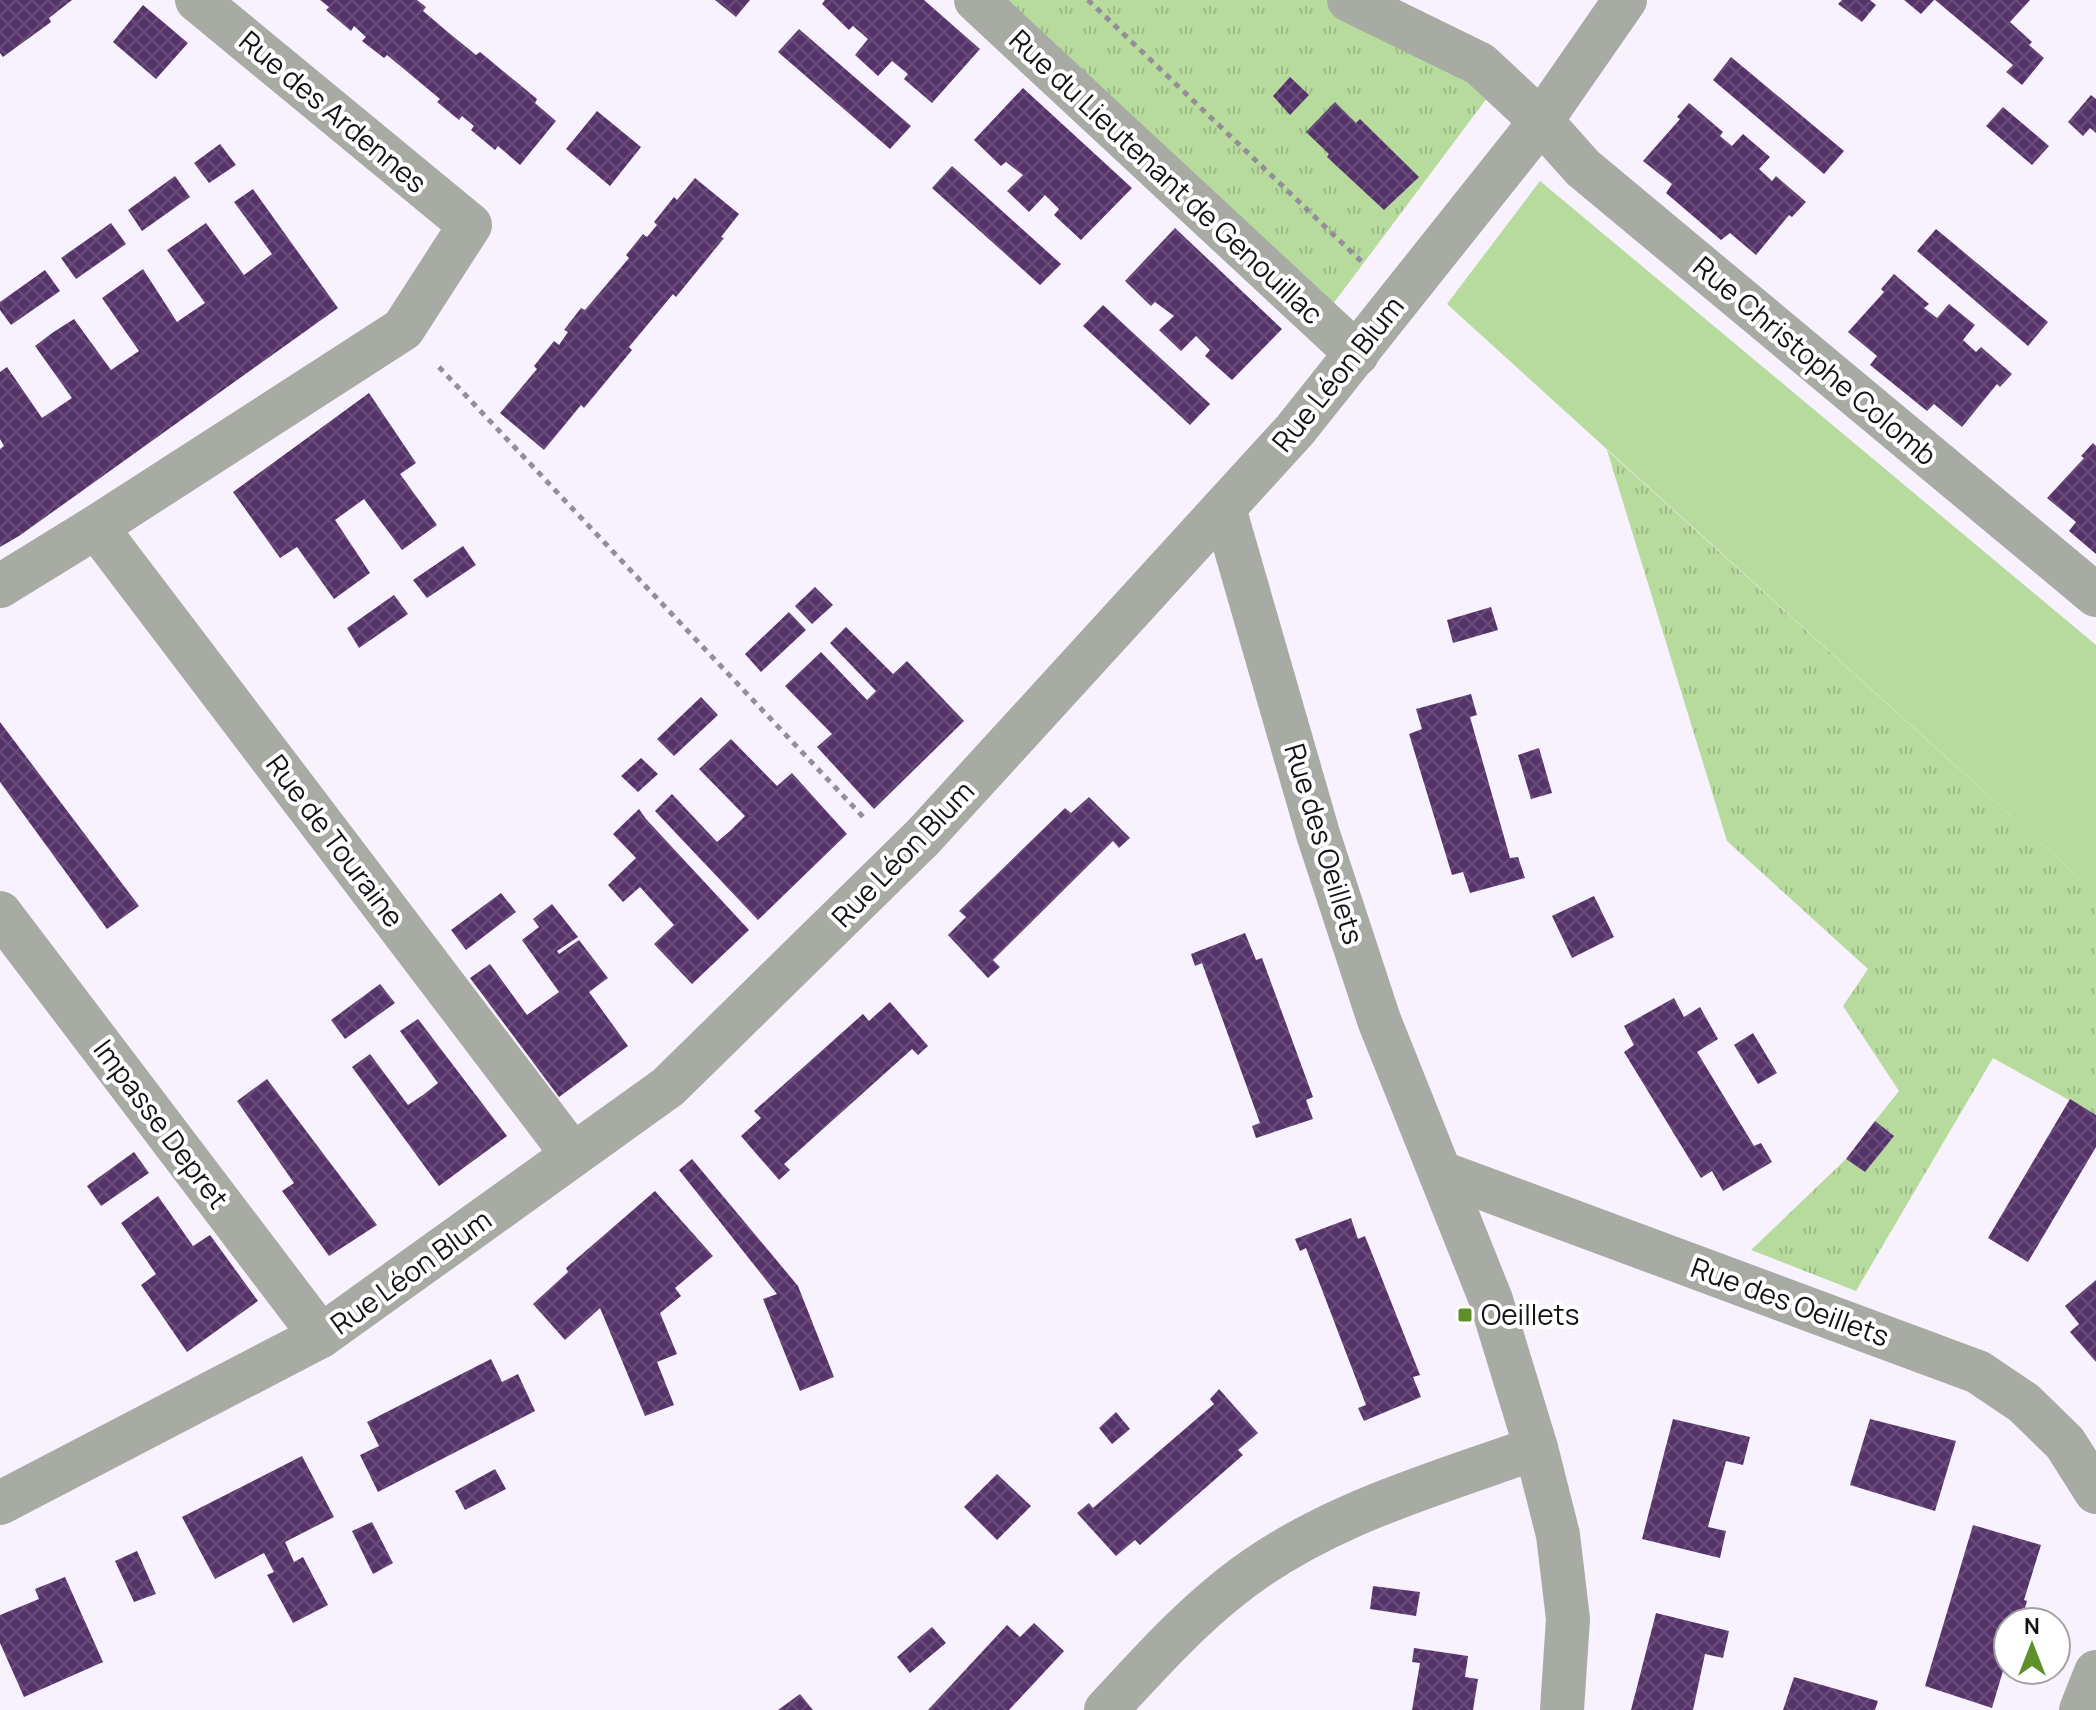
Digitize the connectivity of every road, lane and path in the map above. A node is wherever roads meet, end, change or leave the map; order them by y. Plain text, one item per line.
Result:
1 (197, 0) edge
2 (976, 0) edge
3 (1088, 0) edge
4 (1349, 0) edge
5 (1625, 0) edge
6 (1541, 121) junction
7 (1403, 296) junction
8 (403, 329) junction
9 (1357, 354) junction
10 (1224, 508) junction
11 (96, 527) junction
12 (0, 586) edge
13 (2096, 595) edge
14 (902, 858) junction
15 (0, 913) edge
16 (573, 1155) junction
17 (1442, 1173) junction
18 (321, 1336) junction
19 (1536, 1448) junction
20 (2096, 1492) edge
21 (0, 1503) edge
22 (2096, 1672) edge
23 (1106, 1710) edge
24 (1562, 1710) edge
25 (2081, 1710) edge

1 - 8 street, Rue des Ardennes
2 - 9 street, Rue du Lieutenant de Genouillac
3 - 7 path
4 - 6 street
5 - 6 street, Rue Léon Blum
6 - 7 street, Rue Léon Blum
6 - 13 street, Rue Christophe Colomb
7 - 9 street, Rue Léon Blum
8 - 11 street
8 - 14 path
9 - 10 street, Rue Léon Blum
10 - 14 street, Rue Léon Blum
10 - 17 street, Rue des Oeillets
11 - 12 street
11 - 16 street, Rue de Touraine
14 - 16 street, Rue Léon Blum
15 - 18 street, Impasse Depret
16 - 18 street, Rue Léon Blum
17 - 19 street, Rue des Oeillets
17 - 20 street, Rue des Oeillets
18 - 21 street, Rue Léon Blum
19 - 23 street
19 - 24 street, Rue des Oeillets
22 - 25 street

